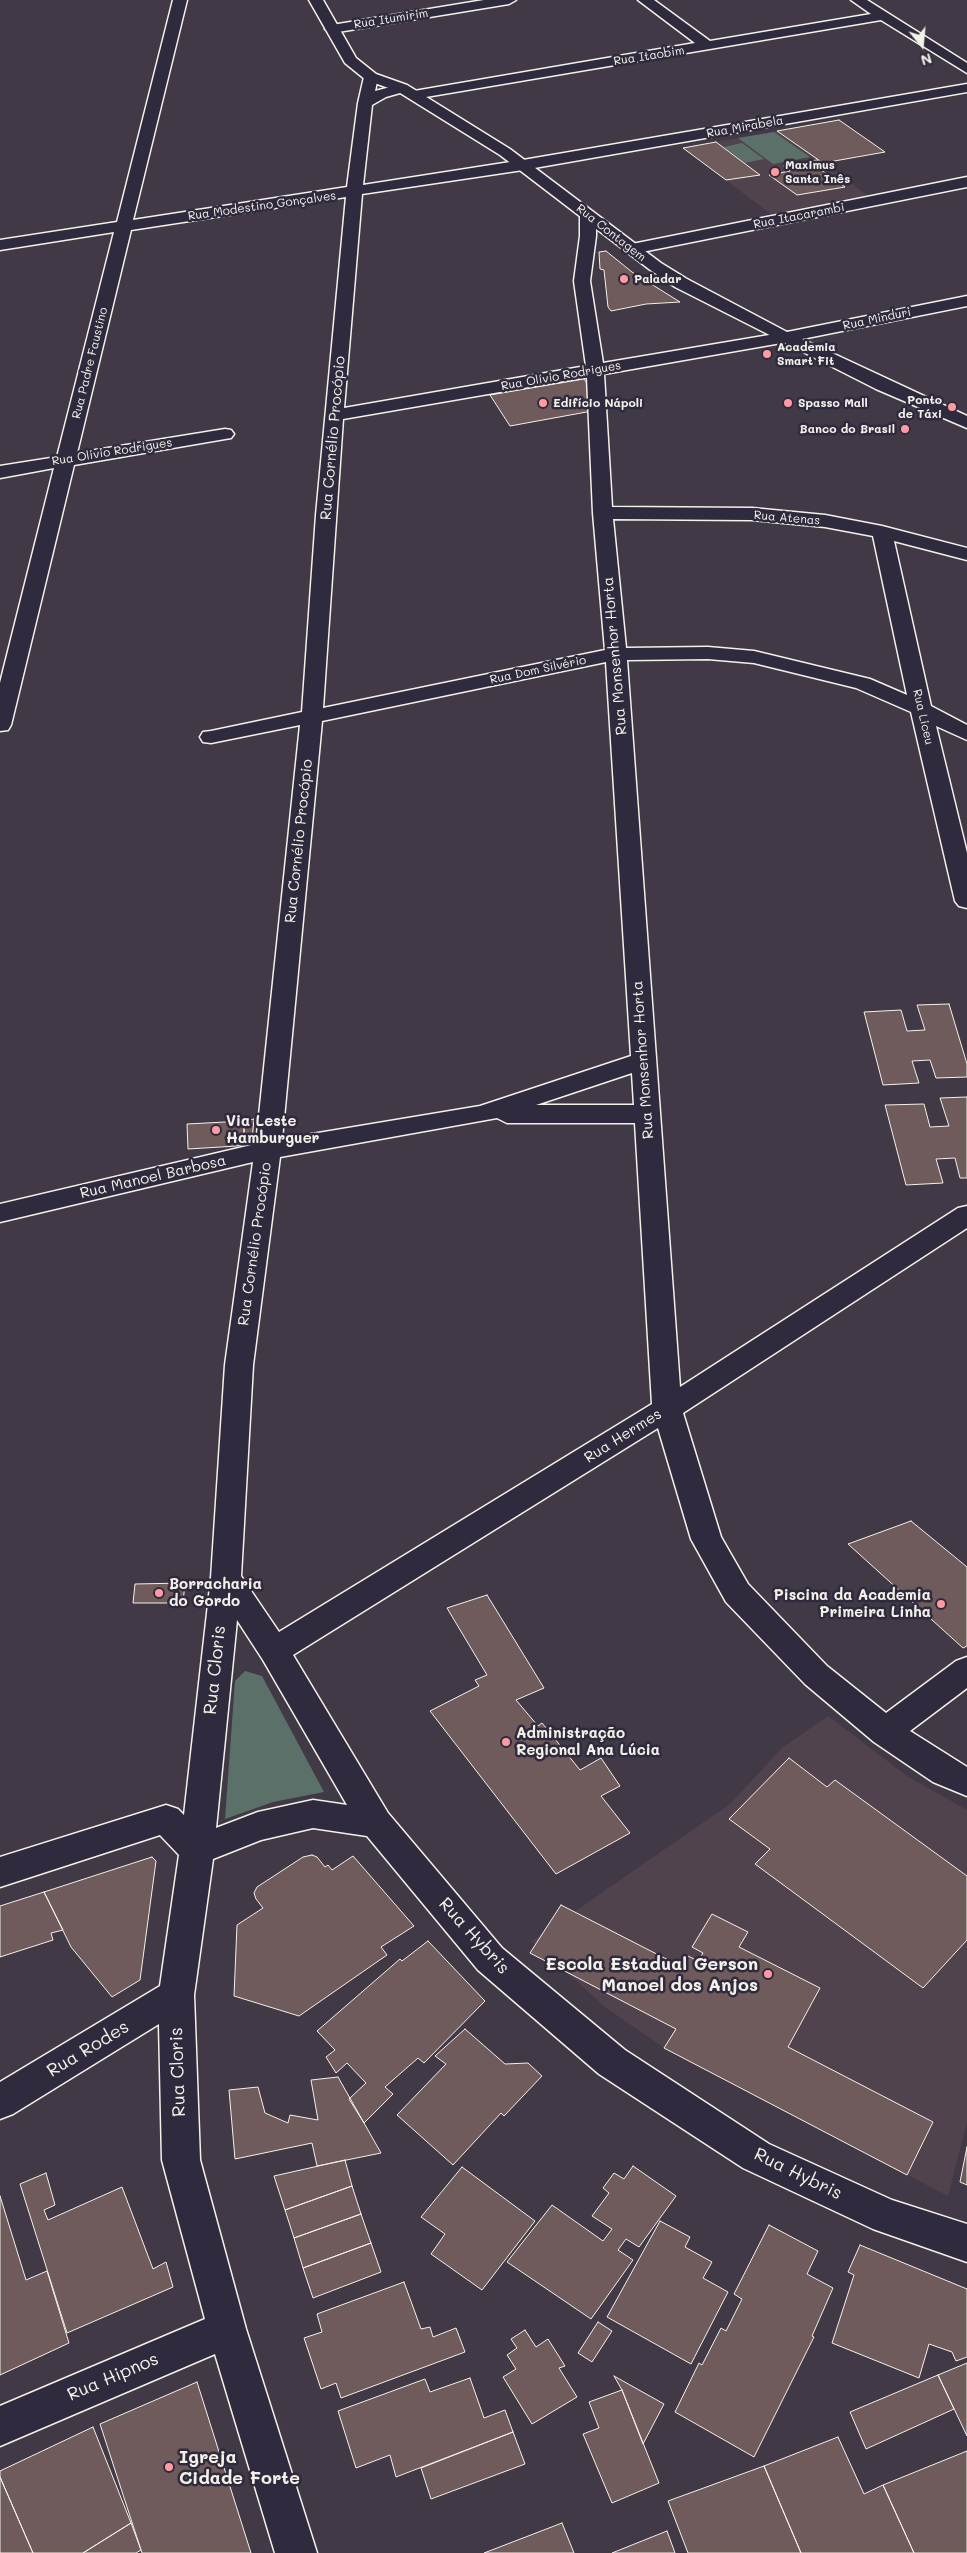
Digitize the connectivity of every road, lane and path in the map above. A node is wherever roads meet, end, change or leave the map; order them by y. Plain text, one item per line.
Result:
1 (180, 0) edge
2 (316, 0) edge
3 (509, 0) edge
4 (645, 0) edge
5 (858, 0) edge
6 (883, 16) junction
7 (332, 29) junction
8 (341, 41) junction
9 (708, 47) junction
10 (967, 68) edge
11 (371, 77) junction
12 (967, 88) edge
13 (408, 92) junction
14 (365, 103) junction
15 (524, 166) junction
16 (967, 182) edge
17 (354, 193) junction
18 (588, 215) junction
19 (123, 227) junction
20 (0, 245) edge
21 (632, 249) junction
22 (967, 300) edge
23 (787, 336) junction
24 (595, 370) junction
25 (335, 415) junction
26 (967, 423) edge
27 (225, 434) dead end
28 (66, 460) junction
29 (0, 472) edge
30 (603, 513) junction
31 (882, 532) junction
32 (967, 554) edge
33 (616, 654) junction
34 (921, 709) junction
35 (312, 717) junction
36 (0, 725) edge
37 (967, 734) edge
38 (211, 737) dead end
39 (967, 901) edge
40 (643, 1061) junction
41 (483, 1114) junction
42 (646, 1114) junction
43 (268, 1150) junction
44 (0, 1213) edge
45 (967, 1215) edge
46 (667, 1409) junction
47 (226, 1578) junction
48 (274, 1651) junction
49 (967, 1670) edge
50 (885, 1732) junction
51 (967, 1782) edge
52 (376, 1823) junction
53 (197, 1850) junction
54 (0, 1872) edge
55 (176, 1995) junction
56 (0, 2102) edge
57 (967, 2243) edge
58 (227, 2329) junction
59 (0, 2426) edge
60 (296, 2553) edge

1 - 19 street, Rua Padre Faustino
2 - 7 street, Rua Contagem
3 - 7 street, Rua Itumirim
4 - 9 street
5 - 6 street
6 - 9 street, Rua Itaobim
6 - 10 street
7 - 8 street, Rua Contagem
8 - 11 street, Rua Contagem
8 - 13 street, Rua Contagem
9 - 13 street, Rua Itaobim
11 - 13 street, Rua Contagem
11 - 14 street, Rua Cornélio Procópio
12 - 15 street, Rua Mirabela
13 - 14 street
13 - 15 street, Rua Contagem
14 - 17 street, Rua Cornélio Procópio
15 - 17 street, Rua Modestino Gonçalves
15 - 18 street, Rua Contagem
16 - 21 street, Rua Itacarambi
17 - 19 street, Rua Modestino Gonçalves
17 - 25 street, Rua Cornélio Procópio
18 - 21 street, Rua Contagem
18 - 24 street, Rua Monsenhor Horta
19 - 20 street, Rua Modestino Gonçalves
19 - 28 street, Rua Padre Faustino
21 - 23 street, Rua Contagem
22 - 23 street, Rua Minduri
23 - 24 street, Rua Olívio Rodrigues
23 - 26 street, Rua Contagem
24 - 25 street, Rua Olívio Rodrigues
24 - 30 street, Rua Monsenhor Horta
25 - 35 street, Rua Cornélio Procópio
27 - 28 street, Rua Olívio Rodrigues
28 - 29 street, Rua Olívio Rodrigues
28 - 36 street, Rua Padre Faustino
30 - 31 street, Rua Atenas
30 - 33 street, Rua Monsenhor Horta
31 - 32 street, Rua Atenas
31 - 34 street, Rua Liceu
33 - 34 street, Rua Dom Silvério
33 - 35 street, Rua Dom Silvério
33 - 40 street, Rua Monsenhor Horta
34 - 37 street, Rua Dom Silvério
34 - 39 street, Rua Liceu
35 - 38 street, Rua Dom Silvério
35 - 43 street, Rua Cornélio Procópio
40 - 41 street, Rua Manoel Barbosa
40 - 42 street, Rua Monsenhor Horta
41 - 42 street, Rua Manoel Barbosa
41 - 43 street, Rua Manoel Barbosa
42 - 46 street, Rua Monsenhor Horta
43 - 44 street, Rua Manoel Barbosa
43 - 47 street, Rua Cornélio Procópio
45 - 46 street, Rua Hermes
46 - 48 street, Rua Hermes
46 - 50 street, Rua Monsenhor Horta
47 - 48 street, Rua Hybris
47 - 53 street, Rua Cloris
48 - 52 street, Rua Hybris
49 - 50 street
50 - 51 street, Rua Monsenhor Horta
52 - 53 street
52 - 57 street, Rua Hybris
53 - 54 street
53 - 55 street, Rua Cloris
55 - 56 street, Rua Rodes
55 - 58 street, Rua Cloris
58 - 59 street, Rua Hipnos
58 - 60 street, Rua Cloris

